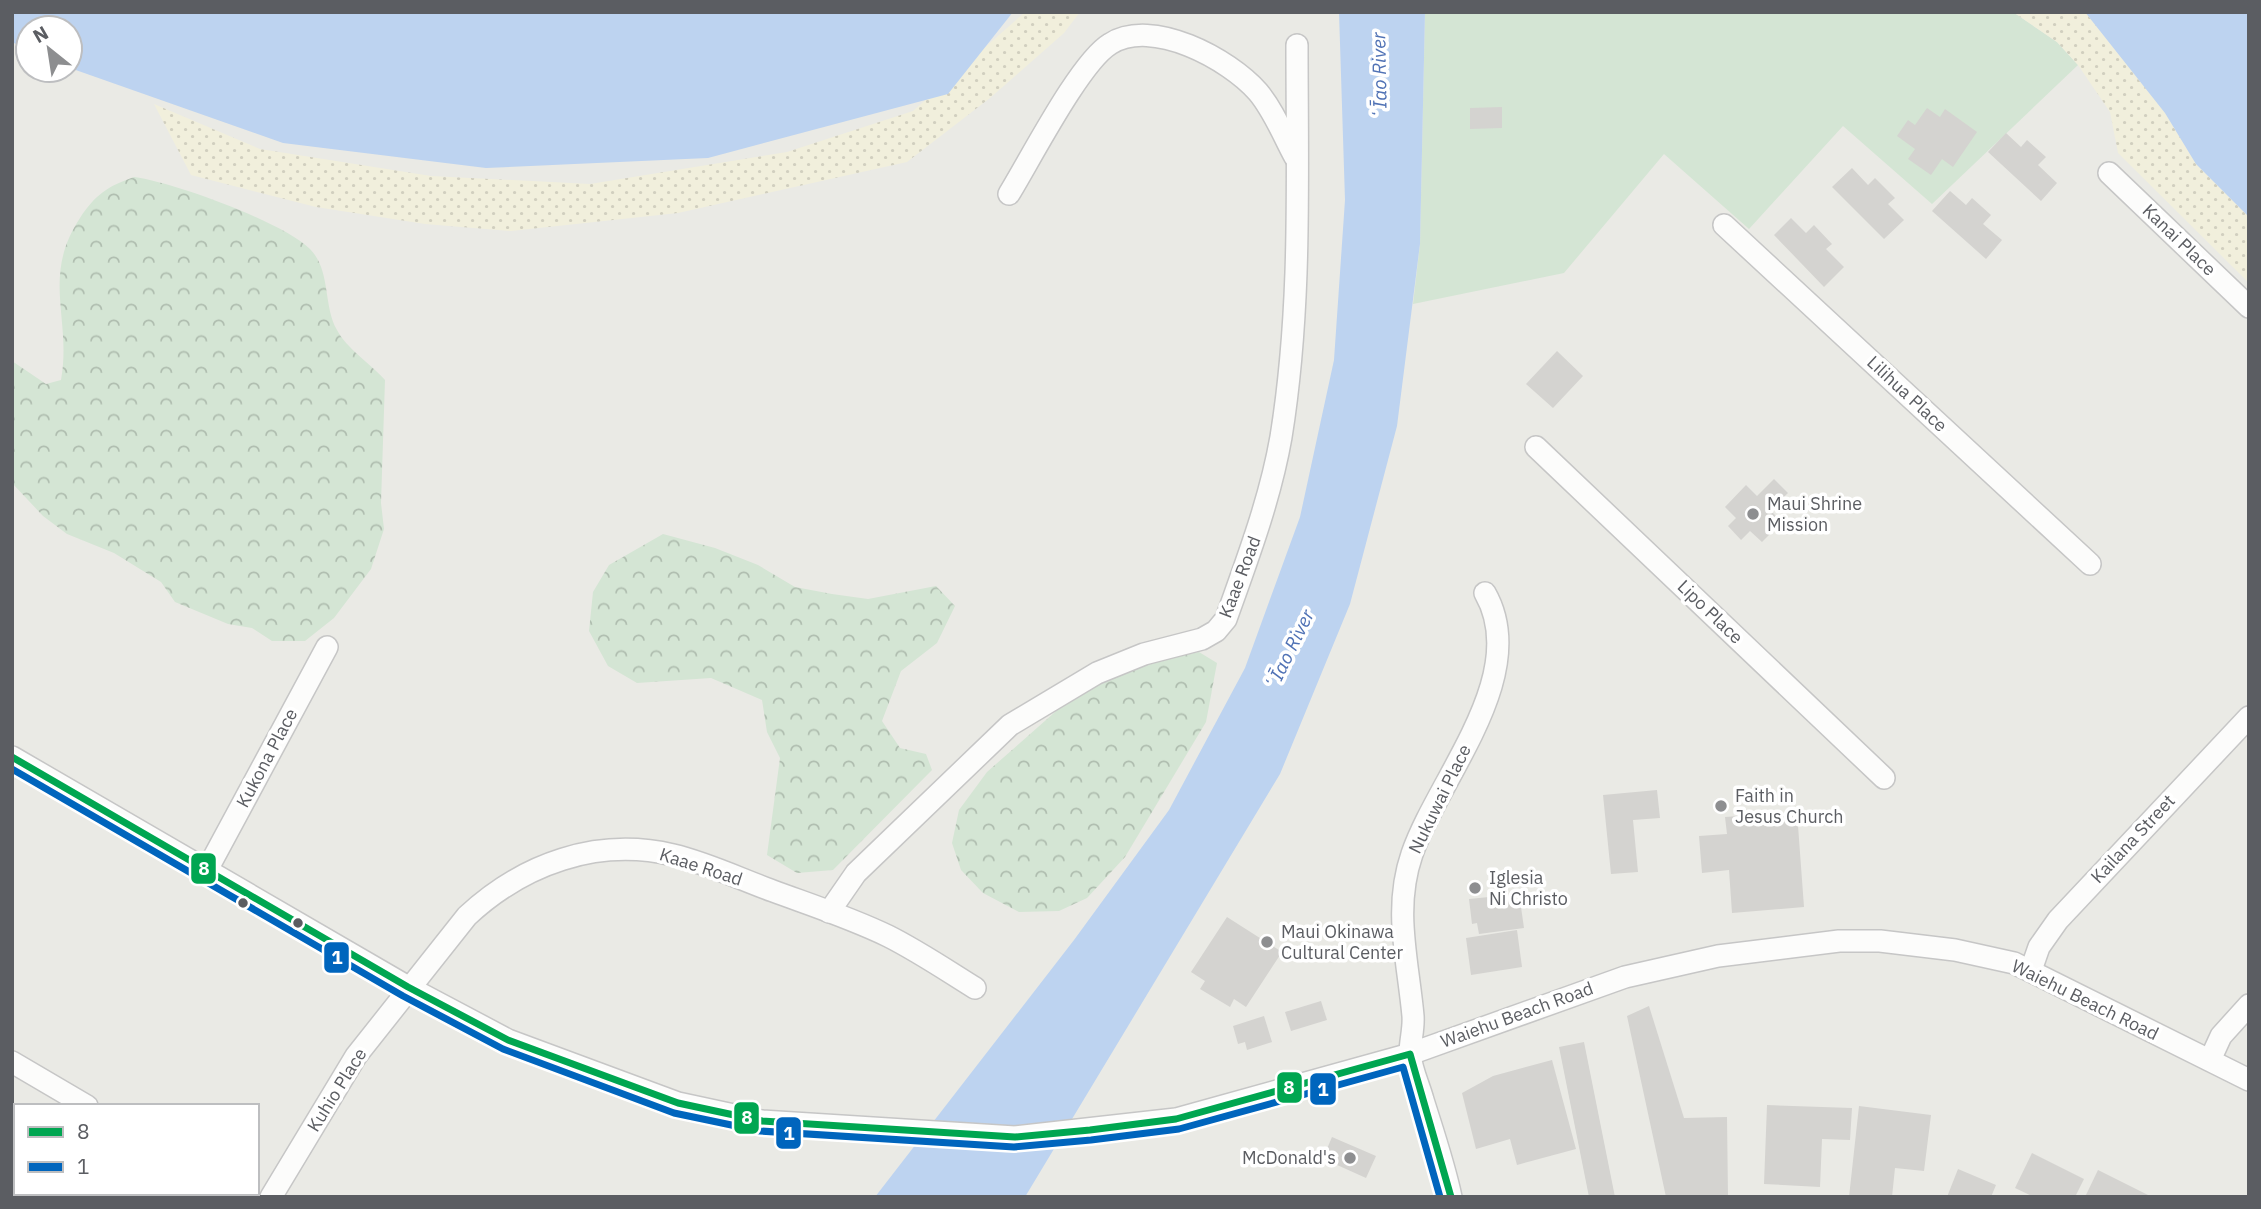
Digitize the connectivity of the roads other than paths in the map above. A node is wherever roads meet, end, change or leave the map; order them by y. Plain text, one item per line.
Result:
1 (1297, 45) dead end
2 (1297, 162) junction
3 (2109, 173) dead end
4 (1009, 194) dead end
5 (1724, 225) dead end
6 (2249, 307) edge
7 (1536, 447) dead end
8 (2090, 564) dead end
9 (1485, 593) dead end
10 (327, 647) dead end
11 (2249, 718) edge
12 (12, 757) edge
13 (1884, 778) dead end
14 (208, 868) junction
15 (829, 912) junction
16 (2031, 970) junction
17 (408, 986) junction
18 (975, 988) dead end
19 (2249, 1006) edge
20 (1410, 1054) junction
21 (2210, 1060) junction
22 (12, 1062) edge
23 (2249, 1080) edge
24 (84, 1104) edge
25 (271, 1197) edge
26 (1451, 1197) edge

1 - 2 street, Kaae Road
2 - 4 street, Kaae Road
2 - 15 street, Kaae Road
3 - 6 street, Kanai Place
5 - 8 street, Lilihua Place
7 - 13 street, Lipo Place
9 - 20 street, Nukuwai Place
10 - 14 street, Kukona Place
11 - 16 street, Kailana Street
12 - 14 street, Waiehu Beach Road
14 - 17 street, Waiehu Beach Road
15 - 17 street, Kaae Road
15 - 18 street, Kaae Road
16 - 20 street, Waiehu Beach Road
16 - 21 street, Waiehu Beach Road
17 - 20 street, Waiehu Beach Road
17 - 25 street, Kuhio Place
19 - 21 street
20 - 26 street
21 - 23 street, Waiehu Beach Road
22 - 24 street

